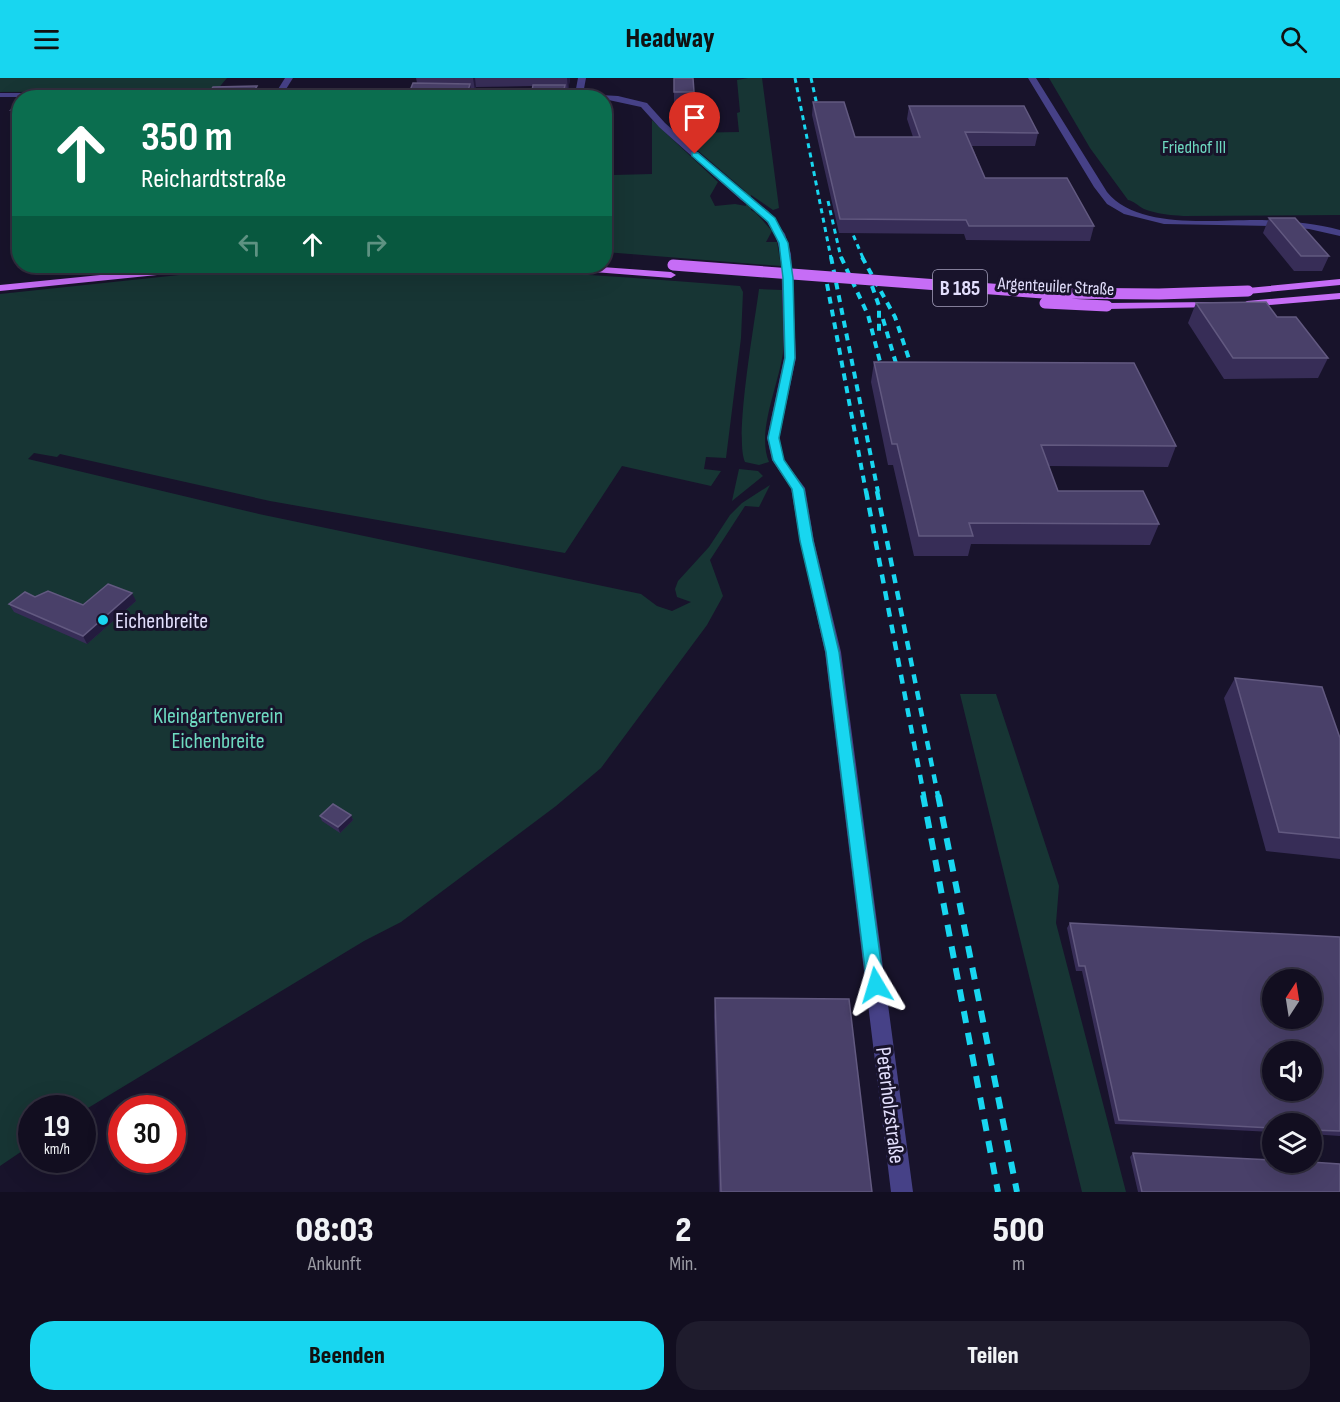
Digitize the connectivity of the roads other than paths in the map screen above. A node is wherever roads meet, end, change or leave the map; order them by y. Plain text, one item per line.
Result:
1 (1032, 78) edge
2 (612, 98) edge
3 (1340, 233) edge
4 (612, 261) edge
5 (612, 268) edge
6 (672, 270) junction
7 (51, 273) edge
8 (147, 273) edge
9 (0, 279) edge
10 (1340, 282) edge
11 (0, 288) edge
12 (1340, 296) edge
13 (902, 1192) edge

1 - 3 street
2 - 13 street, Peterholzstraße
4 - 6 main road, Argenteuiler Straße / B 185
5 - 6 main road, Argenteuiler Straße / B 185
6 - 10 main road, Argenteuiler Straße / B 185, bridge
6 - 12 main road, Argenteuiler Straße / B 185, bridge
7 - 9 main road
8 - 11 main road

